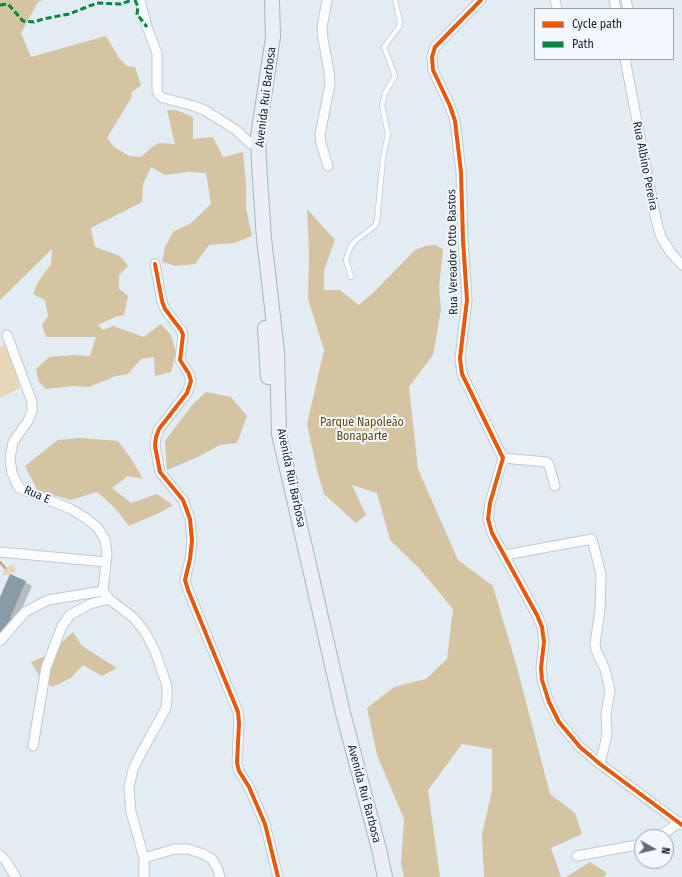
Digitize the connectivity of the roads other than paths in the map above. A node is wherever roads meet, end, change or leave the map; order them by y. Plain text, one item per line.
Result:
1 (140, 0) edge
2 (265, 0) edge
3 (272, 0) edge
4 (327, 0) edge
5 (395, 0) edge
6 (481, 0) edge
7 (625, 60) edge
8 (251, 144) junction
9 (328, 166) dead end
10 (155, 264) dead end
11 (682, 266) edge
12 (351, 277) dead end
13 (7, 335) dead end
14 (502, 458) junction
15 (555, 486) dead end
16 (0, 552) edge
17 (505, 555) junction
18 (106, 562) junction
19 (103, 591) junction
20 (109, 599) junction
21 (0, 642) edge
22 (33, 746) dead end
23 (600, 764) junction
24 (681, 823) edge
25 (672, 829) edge
26 (634, 845) edge
27 (0, 856) edge
28 (577, 856) dead end
29 (144, 858) junction
30 (16, 877) edge
31 (144, 877) edge
32 (220, 877) edge
33 (278, 877) edge
34 (376, 877) edge
35 (385, 877) edge

1 - 8 street
2 - 8 main road, Avenida Rui Barbosa
3 - 35 main road, Avenida Rui Barbosa
4 - 9 street
5 - 12 lane
6 - 14 street, Rua Vereador Otto Bastos
7 - 11 street, Rua Albino Pereira
8 - 34 main road, Avenida Rui Barbosa
10 - 33 street
13 - 18 street, Rua E
14 - 15 street
14 - 17 street
16 - 18 street
17 - 23 street
17 - 23 street
18 - 19 street, Rua E
19 - 20 street
19 - 21 street
20 - 22 street
20 - 29 street
23 - 24 street
24 - 25 street
26 - 28 street
27 - 30 street
29 - 31 street
29 - 32 street

